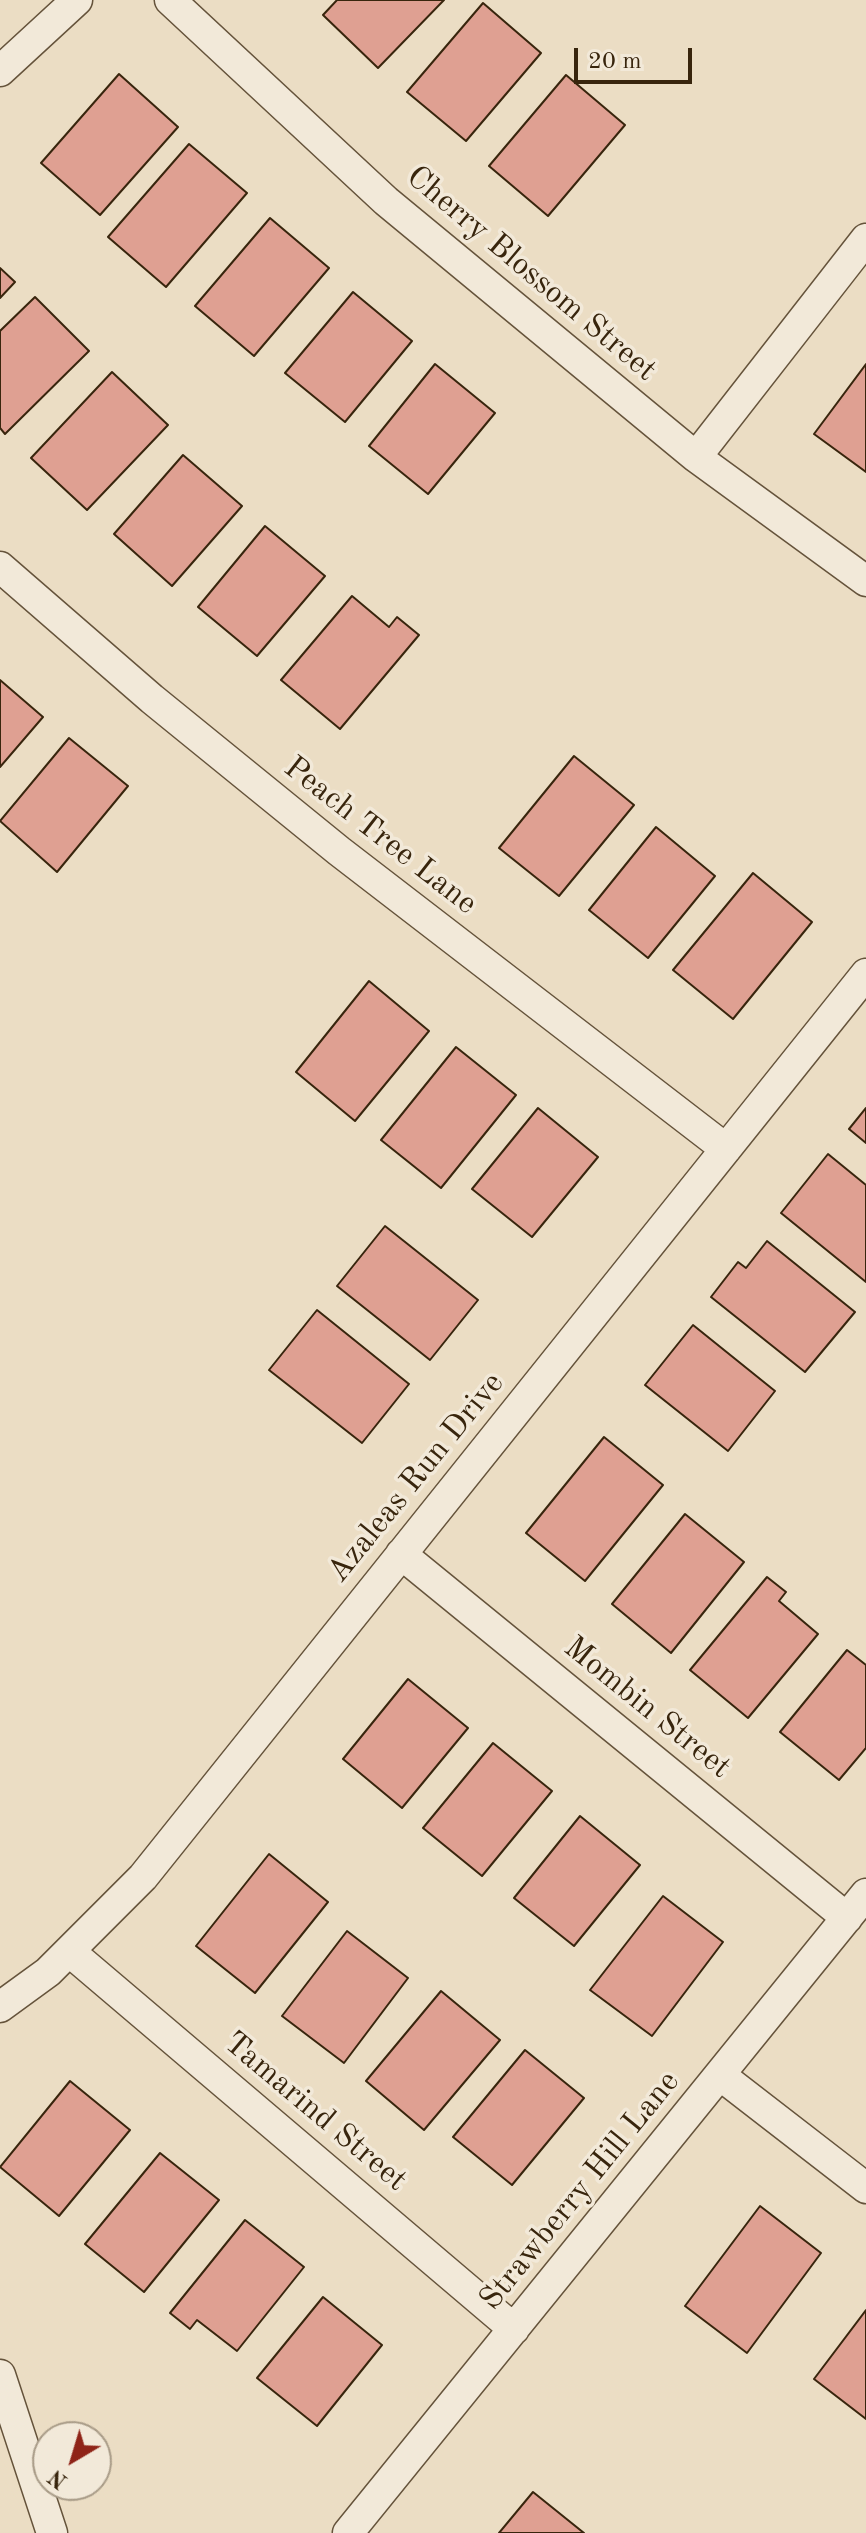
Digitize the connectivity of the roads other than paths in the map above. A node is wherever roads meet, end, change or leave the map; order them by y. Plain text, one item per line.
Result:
1 (77, 0) edge
2 (170, 0) edge
3 (0, 71) edge
4 (866, 239) edge
5 (696, 457) junction
6 (0, 567) edge
7 (866, 581) edge
8 (866, 974) edge
9 (726, 1149) junction
10 (401, 1554) junction
11 (866, 1894) edge
12 (847, 1918) junction
13 (69, 1951) junction
14 (0, 2007) edge
15 (720, 2075) junction
16 (866, 2188) edge
17 (514, 2329) junction
18 (0, 2375) edge
19 (52, 2533) edge
20 (348, 2533) edge

1 - 3 street
2 - 5 street, Cherry Blossom Street
4 - 5 street
5 - 7 street, Cherry Blossom Street
6 - 9 street, Peach Tree Lane
8 - 9 street, Azaleas Run Drive
9 - 10 street, Azaleas Run Drive
10 - 12 street, Mombin Street
10 - 13 street, Azaleas Run Drive
11 - 12 street, Strawberry Hill Lane
12 - 15 street, Strawberry Hill Lane
13 - 14 street, Azaleas Run Drive
13 - 17 street, Tamarind Street
15 - 16 street
15 - 17 street, Strawberry Hill Lane
17 - 20 street, Strawberry Hill Lane
18 - 19 street

